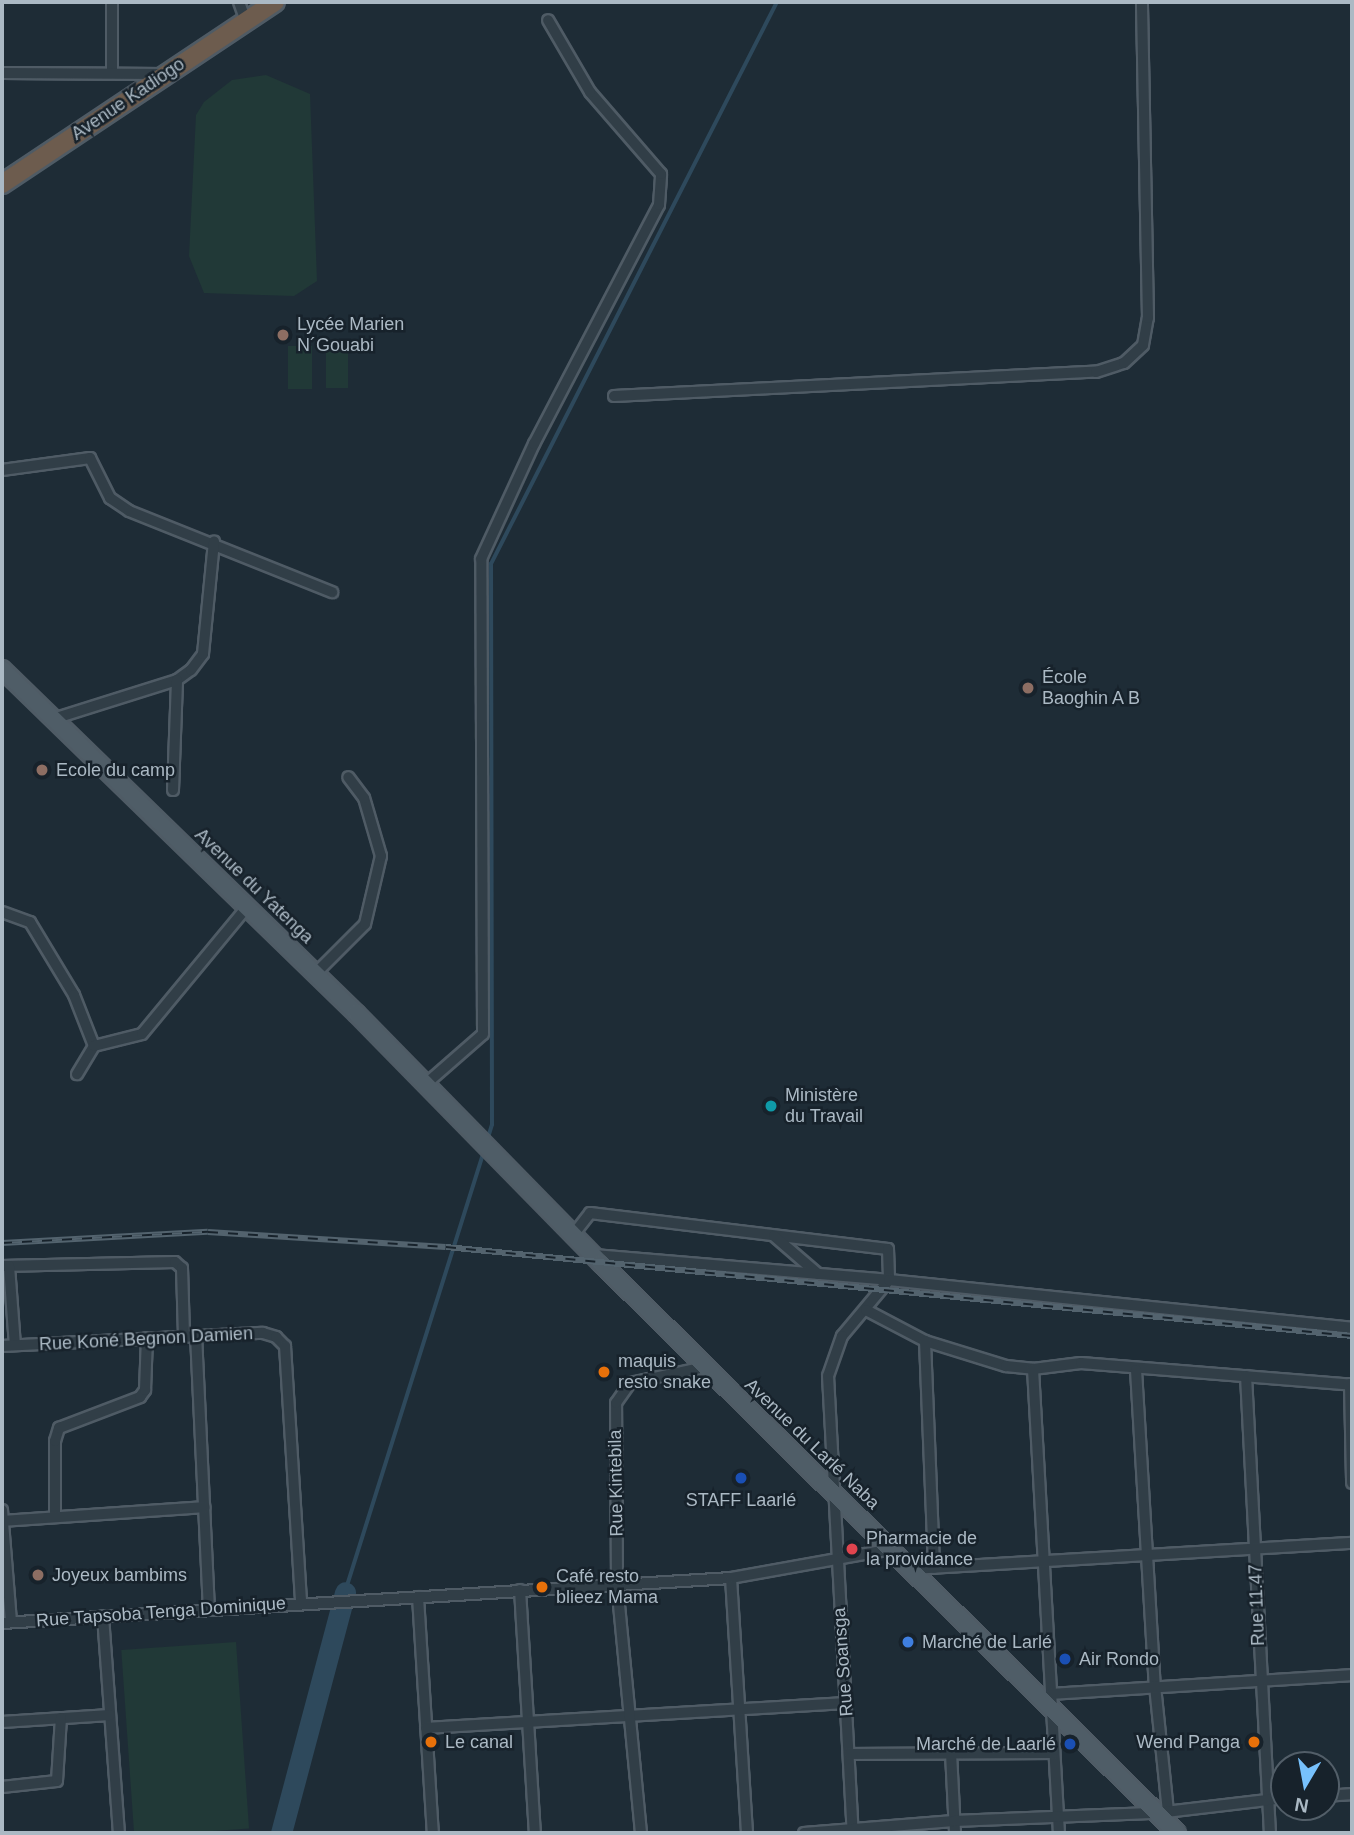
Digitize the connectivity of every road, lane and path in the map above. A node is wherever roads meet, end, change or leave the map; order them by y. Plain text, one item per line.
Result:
1 (112, 2) edge
2 (239, 2) edge
3 (268, 2) edge
4 (275, 2) edge
5 (1142, 2) edge
6 (250, 18) junction
7 (548, 20) dead end
8 (112, 72) junction
9 (2, 73) edge
10 (164, 74) junction
11 (2, 184) edge
12 (614, 396) dead end
13 (2, 470) edge
14 (214, 542) junction
15 (332, 592) dead end
16 (2, 670) edge
17 (177, 680) junction
18 (53, 719) junction
19 (348, 777) dead end
20 (173, 790) dead end
21 (248, 906) junction
22 (2, 912) edge
23 (316, 973) junction
24 (94, 1046) junction
25 (77, 1074) dead end
26 (427, 1083) junction
27 (509, 1171) joint
28 (573, 1235) junction
29 (775, 1236) junction
30 (593, 1255) junction
31 (5, 1266) edge
32 (819, 1274) junction
33 (889, 1280) junction
34 (866, 1310) junction
35 (1352, 1328) edge
36 (196, 1335) junction
37 (184, 1336) junction
38 (147, 1338) junction
39 (925, 1342) junction
40 (15, 1345) junction
41 (2, 1346) edge
42 (705, 1367) junction
43 (1033, 1369) junction
44 (1136, 1370) junction
45 (1246, 1376) junction
46 (1351, 1385) edge
47 (1352, 1483) edge
48 (832, 1490) junction
49 (205, 1507) junction
50 (2, 1510) edge
51 (55, 1517) junction
52 (2, 1521) edge
53 (1352, 1543) edge
54 (1255, 1548) junction
55 (892, 1549) junction
56 (1147, 1553) junction
57 (1041, 1560) junction
58 (836, 1562) junction
59 (934, 1567) junction
60 (913, 1569) junction
61 (731, 1578) junction
62 (617, 1584) junction
63 (520, 1590) junction
64 (418, 1597) junction
65 (302, 1603) junction
66 (209, 1608) junction
67 (103, 1616) junction
68 (6, 1622) edge
69 (1352, 1675) edge
70 (1260, 1681) junction
71 (1155, 1686) junction
72 (1051, 1700) junction
73 (845, 1703) junction
74 (740, 1710) junction
75 (110, 1715) junction
76 (626, 1717) junction
77 (61, 1718) junction
78 (530, 1721) junction
79 (2, 1722) edge
80 (426, 1728) junction
81 (951, 1753) junction
82 (1053, 1753) junction
83 (849, 1754) junction
84 (2, 1787) edge
85 (1269, 1799) junction
86 (1162, 1812) junction
87 (1058, 1819) junction
88 (954, 1821) junction
89 (853, 1832) edge
90 (119, 1833) edge
91 (433, 1833) edge
92 (536, 1833) edge
93 (640, 1833) edge
94 (747, 1833) edge
95 (804, 1833) edge
96 (955, 1833) edge
97 (1059, 1833) edge
98 (1177, 1833) edge
99 (1270, 1833) edge

1 - 8 street
2 - 6 street
3 - 6 highway, Avenue Kadiogo
4 - 6 highway, Avenue Kadiogo
5 - 12 street
6 - 10 highway, Avenue Kadiogo
7 - 26 street
8 - 9 street
8 - 10 street
10 - 11 highway, Avenue Kadiogo
13 - 14 street
14 - 15 street
14 - 17 street
16 - 18 main road, Avenue du Yatenga
17 - 18 street
17 - 20 street
18 - 21 main road, Avenue du Yatenga
19 - 23 street
21 - 23 main road, Avenue du Yatenga
21 - 24 street
22 - 24 street
23 - 26 main road, Avenue du Yatenga
24 - 25 street
26 - 27 main road, Avenue du Yatenga
27 - 28 main road, Avenue du Larlé Naba
28 - 29 street
28 - 30 main road, Avenue du Larlé Naba
29 - 32 street
29 - 33 street
30 - 32 street
30 - 42 main road, Avenue du Larlé Naba
31 - 37 street
31 - 40 street
32 - 33 street
33 - 34 street, Rue Soansga
33 - 35 street
34 - 39 street
34 - 48 street, Rue Soansga
36 - 37 street, Rue Koné Begnon Damien
36 - 49 street
36 - 65 street, Rue Koné Begnon Damien
37 - 38 street, Rue Koné Begnon Damien
38 - 40 street, Rue Koné Begnon Damien
38 - 51 street
39 - 43 street
39 - 59 street
40 - 41 street, Rue Koné Begnon Damien
42 - 48 main road, Avenue du Larlé Naba
42 - 62 street, Rue Kintebila
43 - 44 street
43 - 57 street
44 - 45 street
44 - 56 street
45 - 46 street
45 - 54 street, Rue 11.47
46 - 47 street
48 - 55 main road, Avenue du Larlé Naba
48 - 58 street, Rue Soansga
49 - 51 street
49 - 66 street
50 - 52 street
51 - 52 street
52 - 68 street
53 - 54 street
54 - 56 street
54 - 70 street, Rue 11.47
55 - 58 street, Rue Tapsoba Tenga Dominique
55 - 60 main road, Avenue du Larlé Naba
56 - 57 street
56 - 71 street
57 - 59 street
57 - 72 street
58 - 61 street, Rue Tapsoba Tenga Dominique
58 - 73 street, Rue Soansga
59 - 60 street
60 - 72 main road, Avenue du Larlé Naba
61 - 62 street, Rue Tapsoba Tenga Dominique
61 - 74 street
62 - 63 street, Rue Tapsoba Tenga Dominique
62 - 76 street, Rue Kintebila
63 - 64 street, Rue Tapsoba Tenga Dominique
63 - 78 street
64 - 65 street, Rue Tapsoba Tenga Dominique
64 - 80 street
65 - 66 street, Rue Tapsoba Tenga Dominique
66 - 67 street, Rue Tapsoba Tenga Dominique
67 - 68 street, Rue Tapsoba Tenga Dominique
67 - 75 street
69 - 70 street
70 - 71 street
70 - 85 street, Rue 11.47
71 - 72 street
71 - 86 street
72 - 82 street
72 - 86 main road, Avenue du Larlé Naba
73 - 74 street
73 - 83 street, Rue Soansga
74 - 76 street
74 - 94 street
75 - 77 street
75 - 90 street
76 - 78 street
76 - 93 street, Rue Kintebila
77 - 79 street
77 - 84 street
78 - 80 street
78 - 92 street
80 - 91 street
81 - 82 street
81 - 83 street
81 - 88 street
82 - 87 street
83 - 89 street, Rue Soansga
85 - 86 street
85 - 99 street, Rue 11.47
86 - 87 street
86 - 98 main road, Avenue du Larlé Naba
87 - 88 street
87 - 97 street
88 - 89 street
88 - 96 street
89 - 95 street

